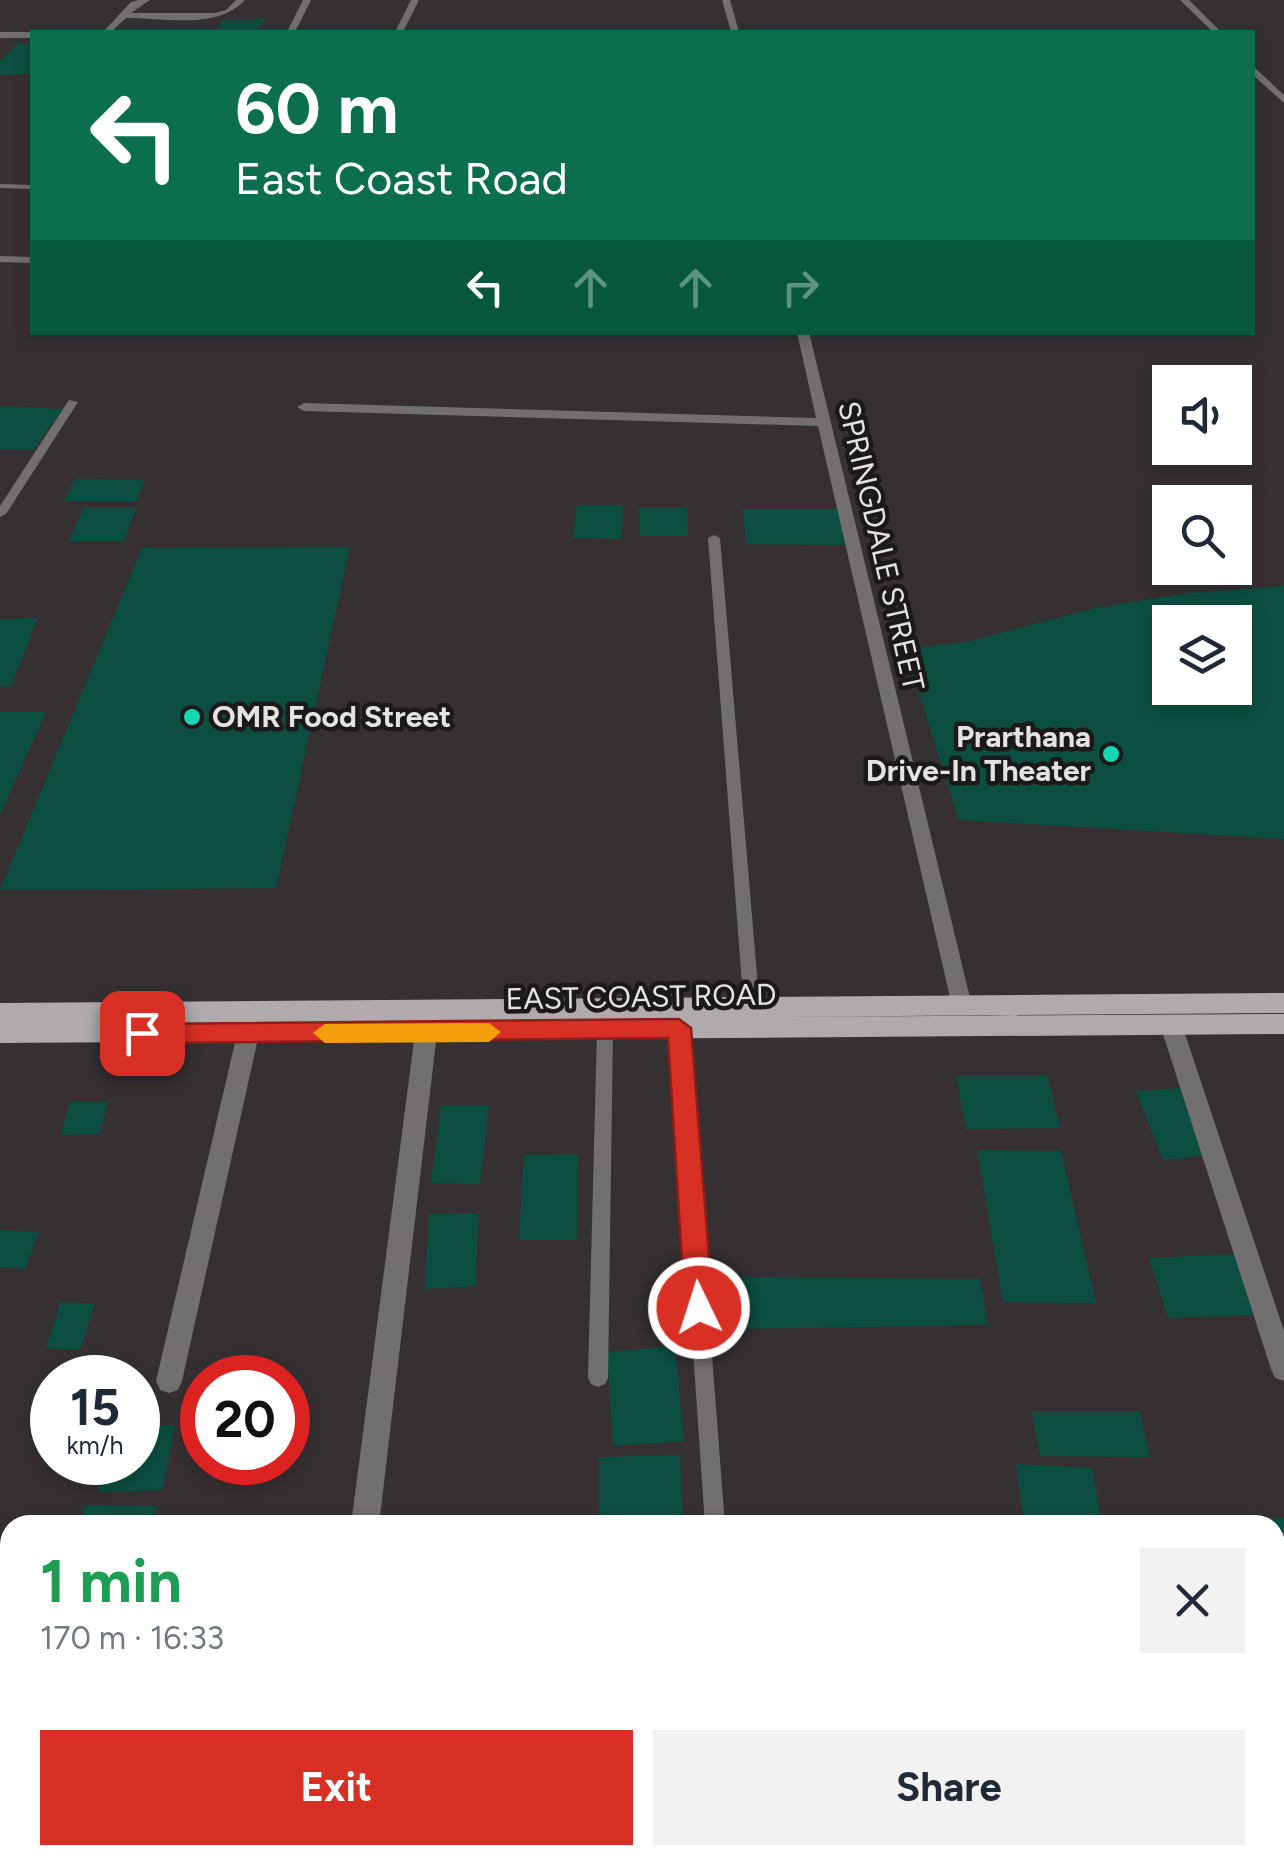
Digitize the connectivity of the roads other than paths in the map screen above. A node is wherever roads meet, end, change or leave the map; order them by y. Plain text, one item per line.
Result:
1 (146, 0) edge
2 (240, 0) edge
3 (307, 0) edge
4 (415, 0) edge
5 (726, 0) edge
6 (1184, 0) edge
7 (124, 14) junction
8 (110, 30) edge
9 (292, 30) edge
10 (400, 30) edge
11 (734, 30) edge
12 (1215, 30) edge
13 (0, 35) edge
14 (30, 35) edge
15 (1255, 71) edge
16 (1284, 100) edge
17 (0, 186) edge
18 (30, 187) edge
19 (0, 259) edge
20 (30, 260) edge
21 (804, 335) edge
22 (73, 402) dead end
23 (304, 407) dead end
24 (824, 422) junction
25 (0, 514) edge
26 (714, 538) dead end
27 (1284, 1004) edge
28 (962, 1006) junction
29 (752, 1010) junction
30 (1284, 1024) edge
31 (1170, 1025) junction
32 (679, 1028) junction
33 (0, 1029) edge
34 (606, 1030) junction
35 (426, 1033) junction
36 (248, 1034) junction
37 (1284, 1369) edge
38 (598, 1378) dead end
39 (169, 1382) dead end
40 (366, 1515) edge
41 (713, 1515) edge

1 - 7 street
2 - 7 street
3 - 9 street
4 - 10 street
5 - 11 street
6 - 12 street
7 - 8 street
13 - 14 street
15 - 16 street
17 - 18 lane
19 - 20 street
21 - 24 street, SPRINGDALE STREET
22 - 25 lane
23 - 24 street
24 - 28 street, SPRINGDALE STREET
26 - 29 lane
27 - 28 main road, EAST COAST ROAD
28 - 29 main road, EAST COAST ROAD
29 - 33 main road, EAST COAST ROAD
30 - 31 main road, EAST COAST ROAD
31 - 32 main road, EAST COAST ROAD
31 - 37 street
32 - 34 main road, EAST COAST ROAD
32 - 41 lane
33 - 36 main road, EAST COAST ROAD
34 - 35 main road, EAST COAST ROAD
34 - 38 lane
35 - 36 main road, EAST COAST ROAD
35 - 40 street
36 - 39 street

